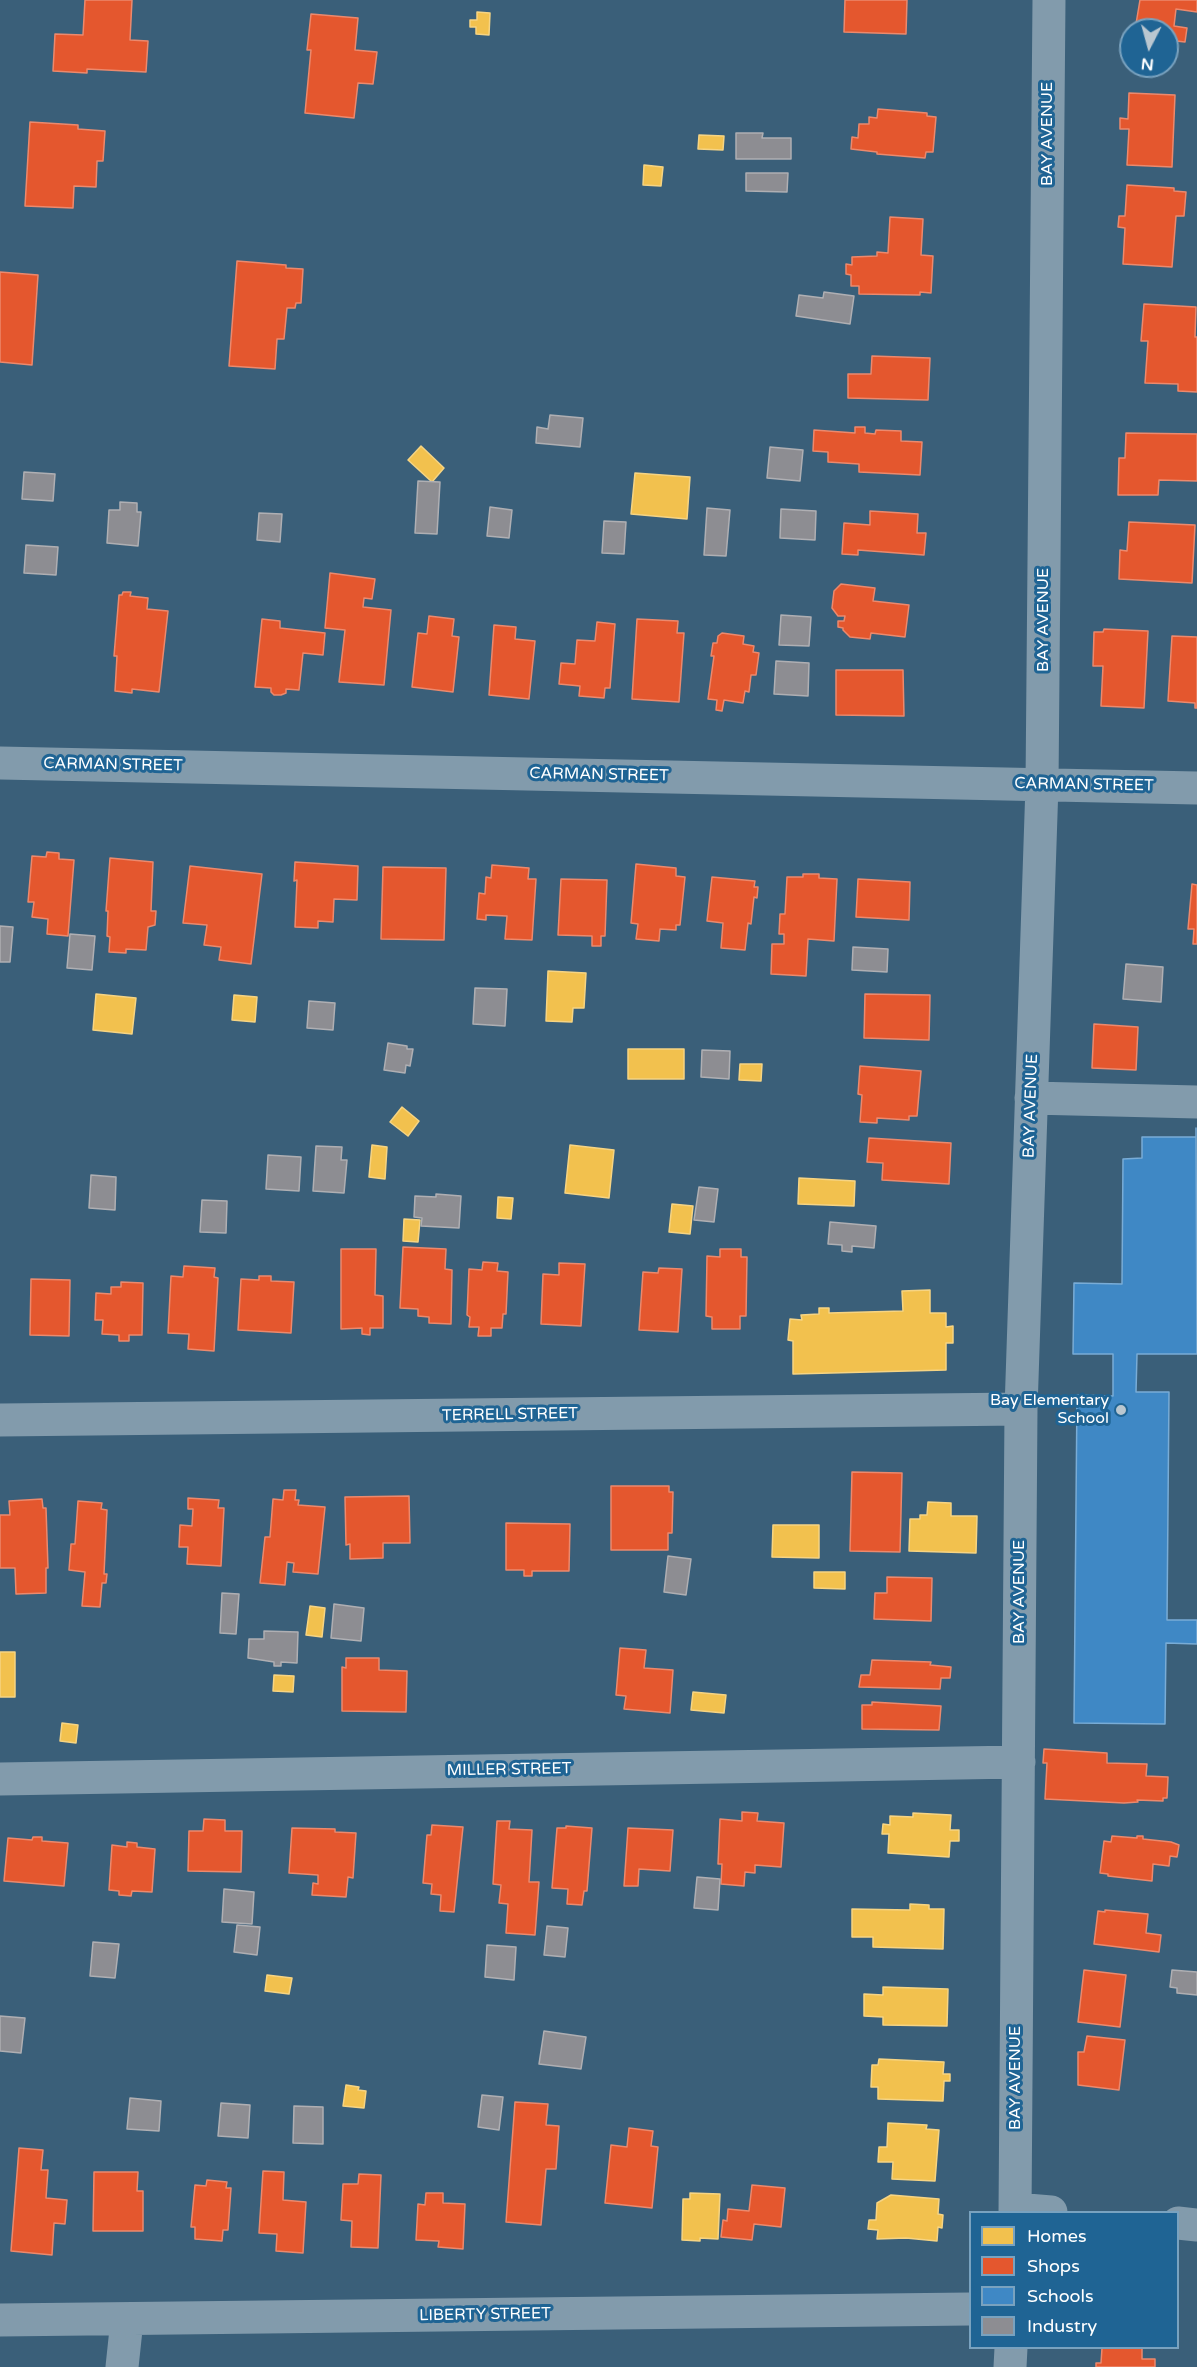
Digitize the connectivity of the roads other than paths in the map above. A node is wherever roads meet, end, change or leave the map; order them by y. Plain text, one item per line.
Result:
1 (1049, 0) edge
2 (0, 763) edge
3 (1042, 785) junction
4 (1197, 788) edge
5 (1031, 1098) junction
6 (1197, 1102) edge
7 (1020, 1409) junction
8 (0, 1420) edge
9 (1019, 1762) junction
10 (0, 1779) edge
11 (1015, 2211) edge
12 (1179, 2223) edge
13 (1197, 2224) edge
14 (969, 2309) edge
15 (0, 2320) edge
16 (127, 2320) junction
17 (1011, 2349) edge
18 (122, 2367) edge
19 (1010, 2367) edge

1 - 3 street, BAY AVENUE
2 - 3 street, CARMAN STREET
3 - 4 street, CARMAN STREET
3 - 5 street, BAY AVENUE
5 - 6 street
5 - 7 street, BAY AVENUE
7 - 8 street, TERRELL STREET
7 - 9 street, BAY AVENUE
9 - 10 street, MILLER STREET
9 - 11 street, BAY AVENUE
12 - 13 street
14 - 16 street, LIBERTY STREET
15 - 16 street, LIBERTY STREET
16 - 18 street
17 - 19 street

